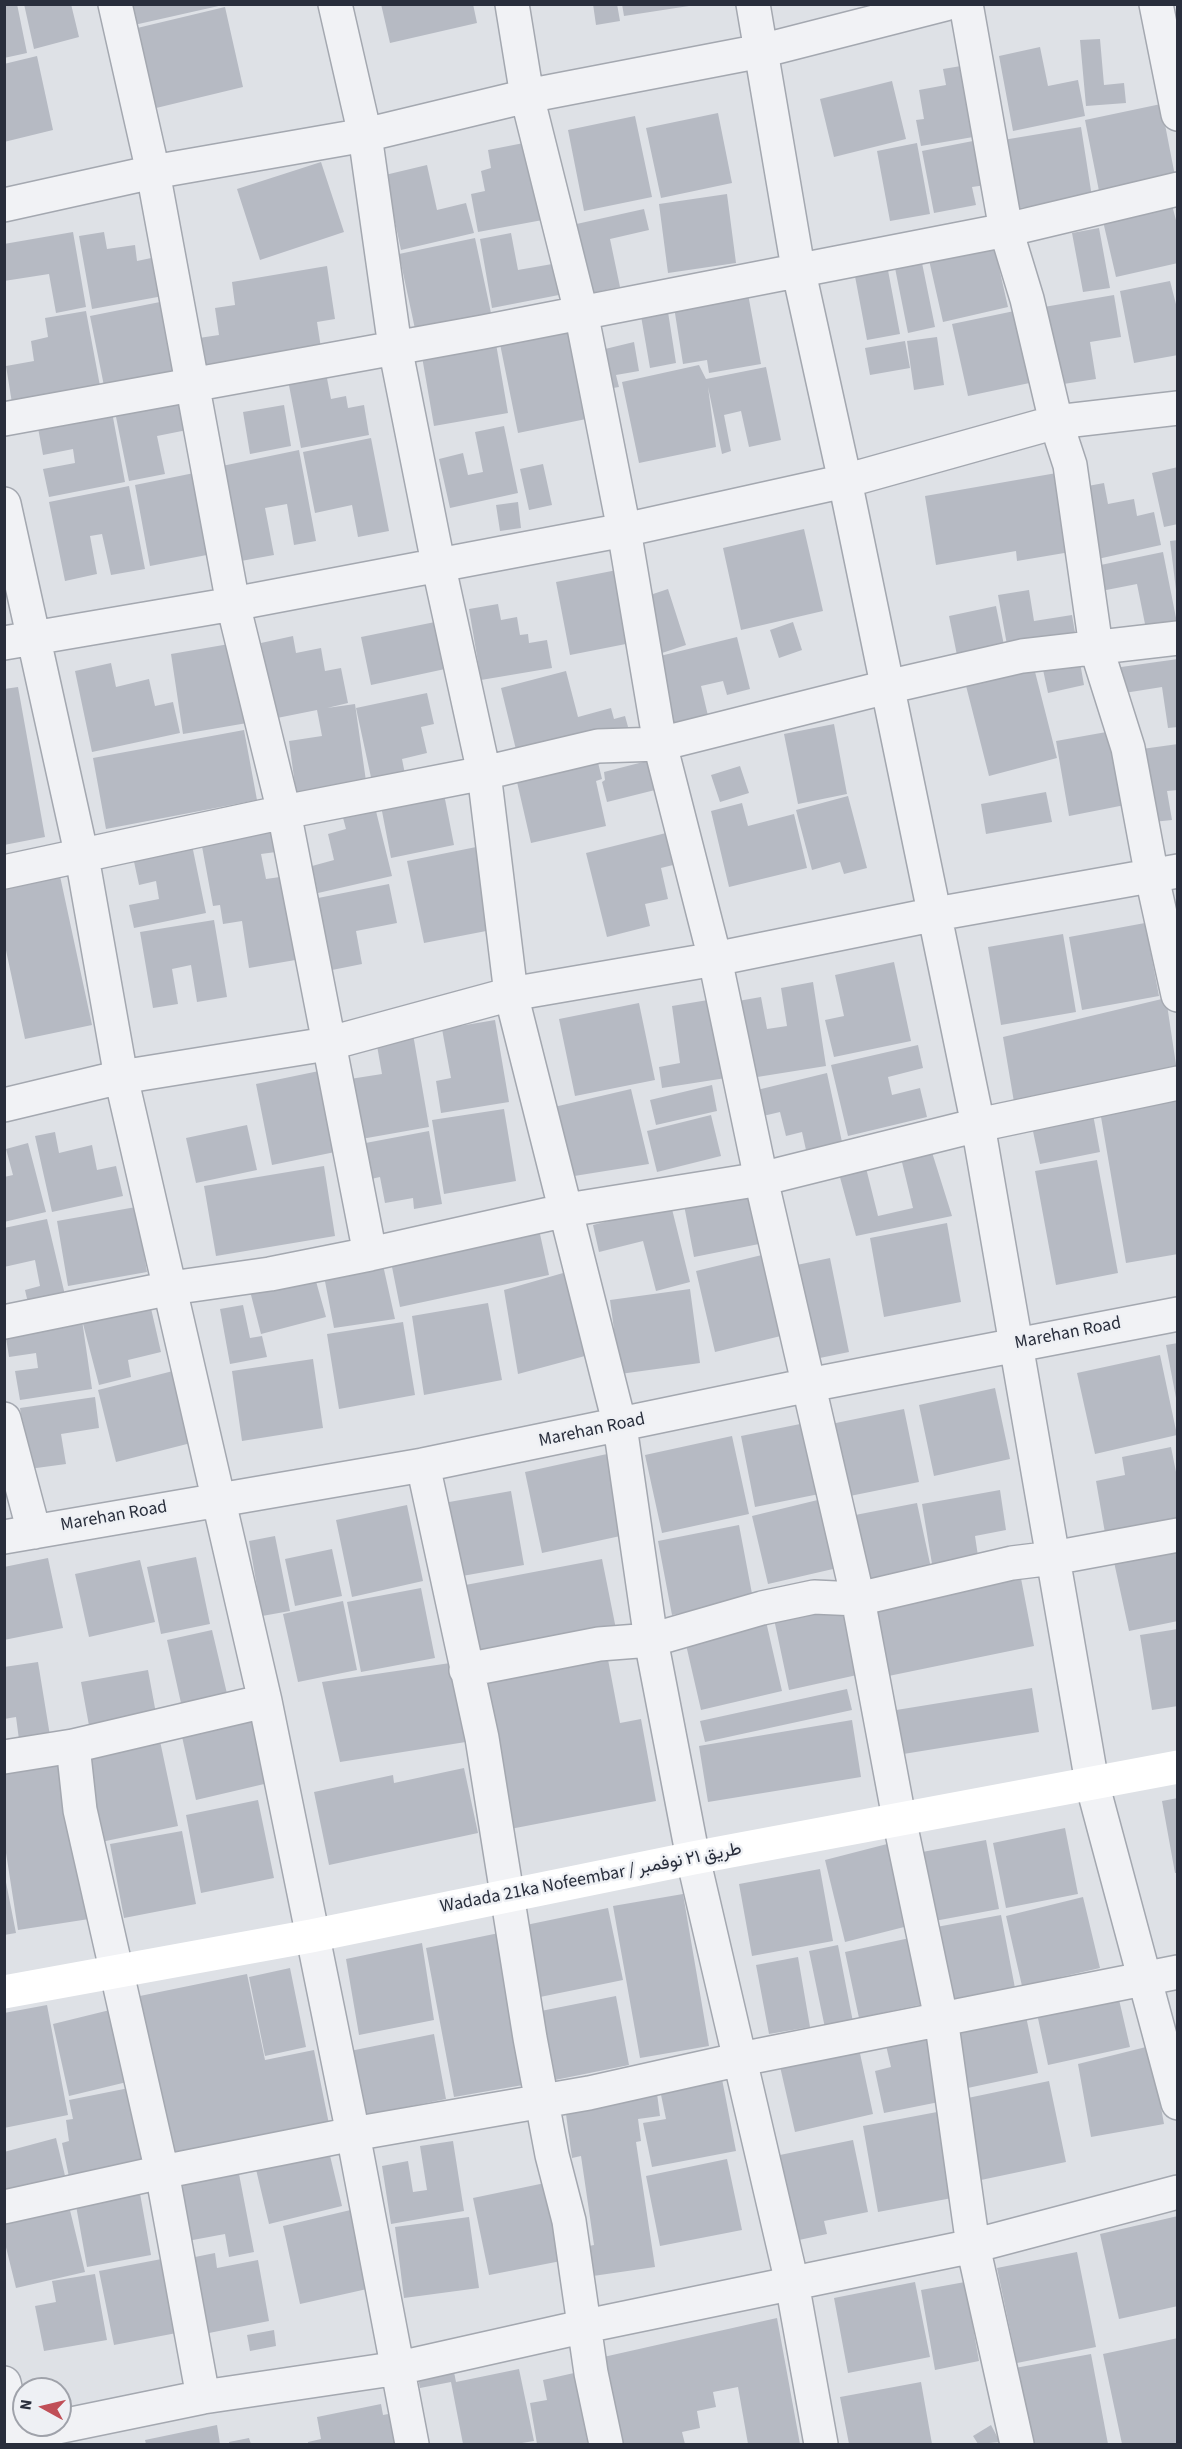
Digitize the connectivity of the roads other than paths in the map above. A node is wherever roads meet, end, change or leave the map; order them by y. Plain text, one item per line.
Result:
1 (115, 4) edge
2 (335, 4) edge
3 (512, 4) edge
4 (753, 4) edge
5 (945, 4) edge
6 (966, 4) edge
7 (1156, 4) edge
8 (761, 51) junction
9 (527, 96) junction
10 (1178, 114) edge
11 (365, 135) junction
12 (153, 172) junction
13 (1178, 189) edge
14 (4, 205) edge
15 (1006, 230) junction
16 (798, 268) junction
17 (581, 312) junction
18 (395, 347) junction
19 (191, 386) junction
20 (1178, 408) edge
21 (4, 419) edge
22 (1056, 422) junction
23 (845, 481) junction
24 (4, 504) edge
25 (624, 530) junction
26 (438, 563) junction
27 (233, 604) junction
28 (1178, 638) edge
29 (19, 639) edge
30 (1096, 647) junction
31 (887, 687) junction
32 (660, 744) junction
33 (484, 773) junction
34 (284, 812) junction
35 (82, 857) junction
36 (4, 872) edge
37 (1165, 874) edge
38 (936, 914) junction
39 (715, 959) junction
40 (511, 994) junction
41 (1178, 995) edge
42 (327, 1044) junction
43 (121, 1077) junction
44 (1178, 1083) edge
45 (4, 1105) edge
46 (978, 1125) junction
47 (761, 1179) junction
48 (567, 1210) junction
49 (370, 1254) junction
50 (171, 1288) junction
51 (1178, 1314) edge
52 (4, 1322) edge
53 (1016, 1344) junction
54 (809, 1385) junction
55 (4, 1419) edge
56 (620, 1426) junction
57 (423, 1465) junction
58 (218, 1498) junction
59 (19, 1534) edge
60 (1178, 1535) edge
61 (1053, 1558) junction
62 (858, 1599) junction
63 (651, 1640) junction
64 (466, 1670) junction
65 (265, 1701) junction
66 (73, 1746) junction
67 (4, 1757) edge
68 (1178, 1767) edge
69 (1092, 1783) junction
70 (899, 1818) junction
71 (693, 1858) junction
72 (509, 1895) junction
73 (311, 1936) junction
74 (116, 1970) junction
75 (1178, 1972) edge
76 (1143, 1977) junction
77 (4, 1992) edge
78 (941, 2018) junction
79 (741, 2059) junction
80 (543, 2100) junction
81 (1178, 2103) edge
82 (353, 2134) junction
83 (162, 2172) junction
84 (1178, 2192) edge
85 (4, 2207) edge
86 (973, 2246) junction
87 (792, 2283) junction
88 (586, 2326) junction
89 (399, 2368) junction
90 (4, 2384) edge
91 (203, 2397) junction
92 (13, 2440) edge
93 (412, 2445) edge
94 (606, 2445) edge
95 (821, 2445) edge
96 (1017, 2445) edge

1 - 12 street
2 - 11 street
3 - 9 street
4 - 8 street
5 - 8 street
6 - 15 street
7 - 10 street
8 - 9 street
8 - 16 street
9 - 11 street
9 - 17 street
11 - 12 street
11 - 18 street
12 - 14 street
12 - 19 street
13 - 15 street
15 - 16 street
15 - 22 street
16 - 17 street
16 - 23 street
17 - 18 street
17 - 25 street
18 - 19 street
18 - 26 street
19 - 21 street
19 - 27 street
20 - 22 street
22 - 23 street
22 - 30 street
23 - 25 street
23 - 31 street
24 - 29 street
25 - 26 street
25 - 32 street
26 - 27 street
26 - 33 street
27 - 29 street
27 - 34 street
28 - 30 street
29 - 35 street
30 - 31 street
30 - 37 street
31 - 32 street
31 - 38 street
32 - 33 street
32 - 39 street
33 - 34 street
33 - 40 street
34 - 35 street
34 - 42 street
35 - 36 street
35 - 43 street
37 - 38 street
37 - 41 street
38 - 39 street
38 - 46 street
39 - 40 street
39 - 47 street
40 - 42 street
40 - 48 street
42 - 43 street
42 - 49 street
43 - 45 street
43 - 50 street
44 - 46 street
46 - 47 street
46 - 53 street
47 - 48 street
47 - 54 street
48 - 49 street
48 - 56 street
49 - 50 street
50 - 52 street
50 - 58 street
51 - 53 street, Marehan Road
53 - 54 street, Marehan Road
53 - 61 street
54 - 56 street, Marehan Road
54 - 62 street
55 - 59 street
56 - 57 street, Marehan Road
56 - 63 street
57 - 58 street, Marehan Road
57 - 64 street
58 - 59 street, Marehan Road
58 - 65 street
60 - 61 street
61 - 62 street
61 - 69 street
62 - 63 street
62 - 70 street
63 - 64 street
63 - 71 street
64 - 72 street
65 - 66 street
65 - 73 street
66 - 67 street
66 - 74 street
68 - 69 street, Wadada 21ka Nofeembar / طريق ٢١ نوفمبر
69 - 70 street, Wadada 21ka Nofeembar / طريق ٢١ نوفمبر
69 - 76 street
70 - 71 street, Wadada 21ka Nofeembar / طريق ٢١ نوفمبر
70 - 78 street
71 - 72 street, Wadada 21ka Nofeembar / طريق ٢١ نوفمبر
71 - 79 street
72 - 73 street, Wadada 21ka Nofeembar / طريق ٢١ نوفمبر
72 - 80 street
73 - 74 street, Wadada 21ka Nofeembar / طريق ٢١ نوفمبر
73 - 82 street
74 - 77 street, Wadada 21ka Nofeembar / طريق ٢١ نوفمبر
74 - 83 street
75 - 76 street
76 - 78 street
76 - 81 street
78 - 79 street
78 - 86 street
79 - 80 street
79 - 87 street
80 - 82 street
80 - 88 street
82 - 83 street
82 - 89 street
83 - 85 street
83 - 91 street
84 - 86 street
86 - 87 street
86 - 96 street
87 - 88 street
87 - 95 street
88 - 89 street
88 - 94 street
89 - 91 street
89 - 93 street
90 - 92 street
91 - 92 street

